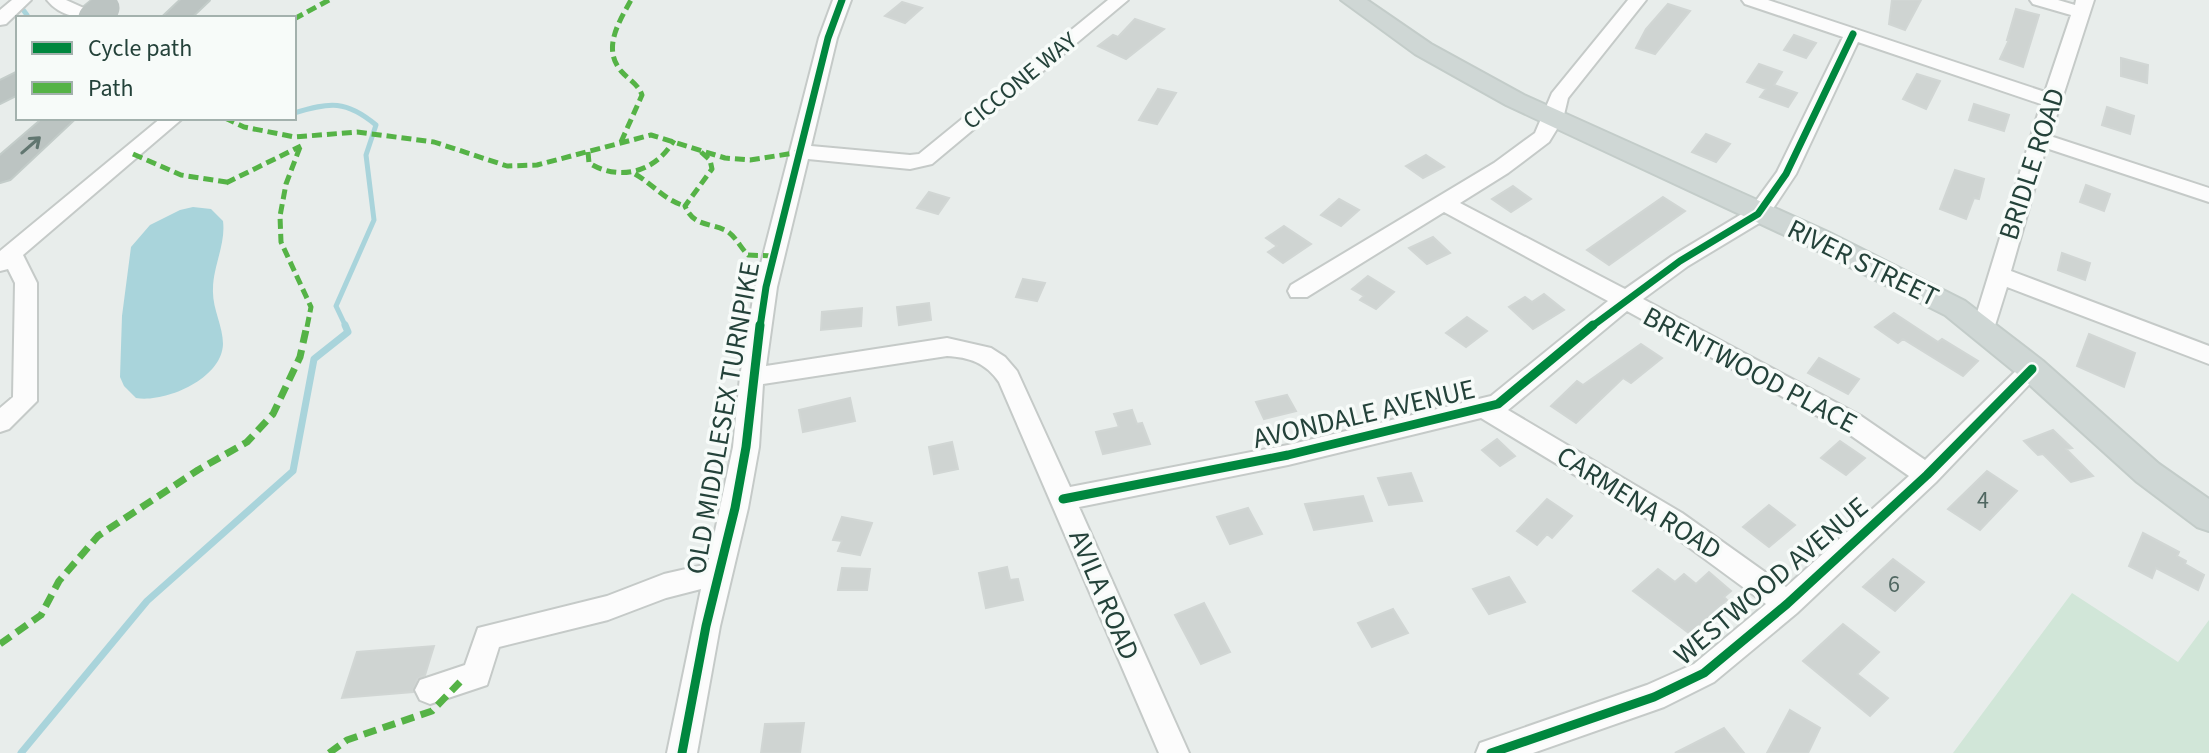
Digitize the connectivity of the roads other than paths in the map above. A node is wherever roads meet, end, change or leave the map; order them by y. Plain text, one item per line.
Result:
1 (22, 0) edge
2 (56, 0) edge
3 (196, 0) edge
4 (842, 0) edge
5 (1119, 0) edge
6 (1352, 0) edge
7 (1637, 0) edge
8 (1751, 0) edge
9 (2039, 0) edge
10 (2083, 6) edge
11 (102, 11) edge
12 (177, 16) edge
13 (0, 20) edge
14 (1853, 34) junction
15 (16, 82) edge
16 (0, 95) edge
17 (2052, 101) junction
18 (1553, 119) junction
19 (59, 120) edge
20 (171, 120) edge
21 (2039, 139) junction
22 (801, 152) junction
23 (0, 172) edge
24 (2209, 195) edge
25 (1443, 203) junction
26 (1758, 214) junction
27 (6, 258) edge
28 (1998, 275) junction
29 (1299, 291) dead end
30 (1624, 302) junction
31 (1984, 329) junction
32 (2209, 355) edge
33 (2032, 369) junction
34 (752, 377) junction
35 (1487, 409) junction
36 (0, 422) edge
37 (1927, 475) junction
38 (1063, 499) junction
39 (2209, 517) edge
40 (720, 573) junction
41 (1787, 604) junction
42 (430, 690) dead end
43 (682, 753) edge
44 (1174, 753) edge
45 (1491, 753) edge

1 - 13 street
2 - 11 street
3 - 12 highway
4 - 22 street, OLD MIDDLESEX TURNPIKE
5 - 22 street, CICCONE WAY
6 - 18 main road, RIVER STREET
7 - 18 street
8 - 14 street
9 - 10 street
10 - 17 street, BRIDLE ROAD
14 - 17 street
14 - 26 street
15 - 16 highway
17 - 21 street, BRIDLE ROAD
18 - 25 street
18 - 26 main road, RIVER STREET
23 -> 19 highway
20 - 27 street
21 - 24 street
21 - 28 street, BRIDLE ROAD
22 - 34 street, OLD MIDDLESEX TURNPIKE
25 - 29 street
25 - 30 street, BRENTWOOD PLACE
26 - 30 street, AVONDALE AVENUE
26 - 31 main road, RIVER STREET
27 - 36 street
28 - 31 street, BRIDLE ROAD
28 - 32 street
30 - 35 street, AVONDALE AVENUE
30 - 37 street, BRENTWOOD PLACE
31 - 33 main road, RIVER STREET
33 - 37 street, WESTWOOD AVENUE
33 - 39 main road, RIVER STREET
34 - 38 street, AVILA ROAD
34 - 40 street, OLD MIDDLESEX TURNPIKE
35 - 38 street, AVONDALE AVENUE
35 - 41 street, CARMENA ROAD
37 - 41 street, WESTWOOD AVENUE
38 - 44 street, AVILA ROAD
40 - 42 street
40 - 43 street, OLD MIDDLESEX TURNPIKE
41 - 45 street, WESTWOOD AVENUE

